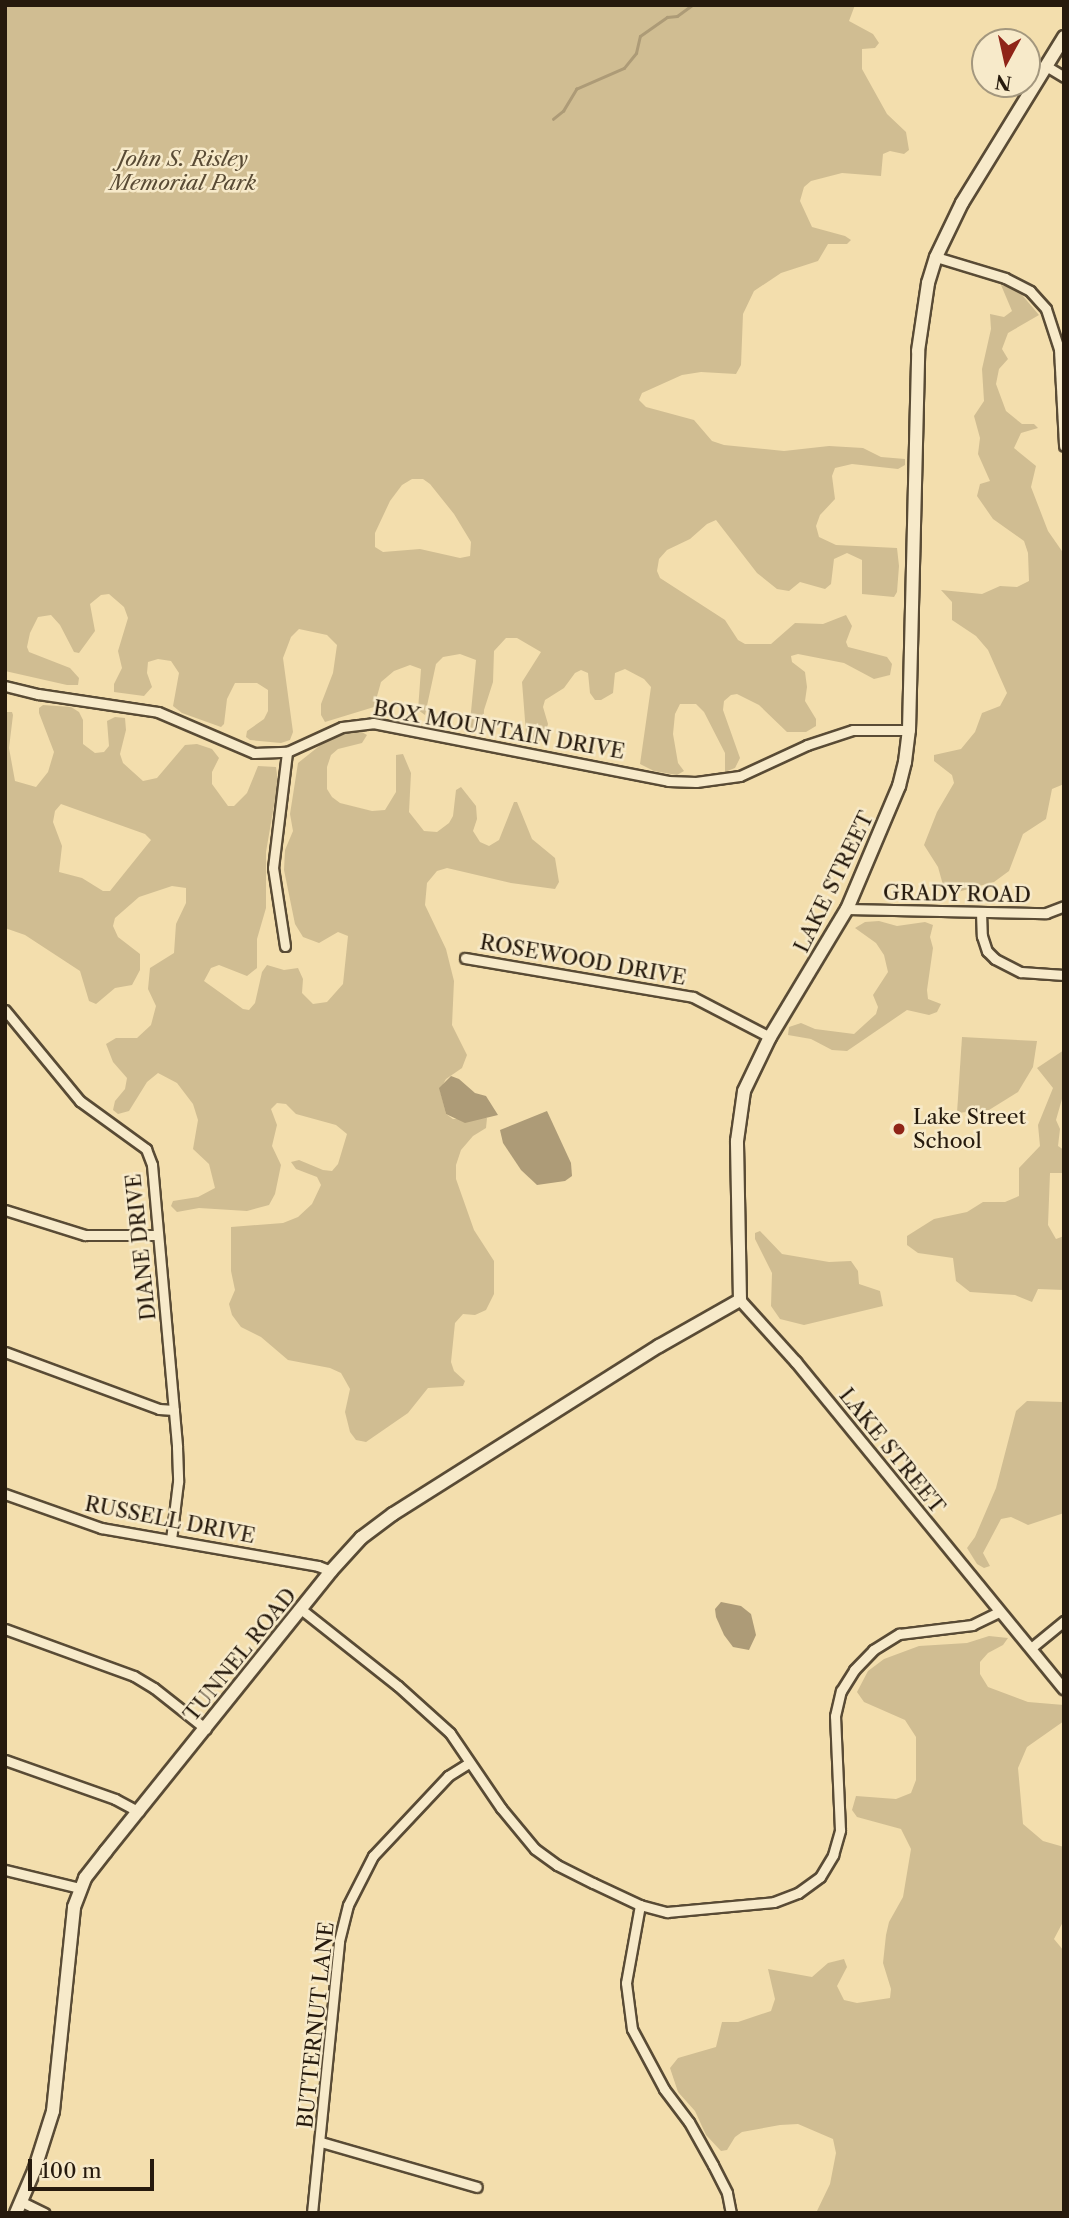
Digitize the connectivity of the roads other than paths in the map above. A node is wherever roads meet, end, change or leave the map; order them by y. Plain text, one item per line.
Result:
1 (1064, 37) edge
2 (1046, 66) junction
3 (1064, 77) edge
4 (936, 257) junction
5 (1064, 446) edge
6 (5, 685) edge
7 (909, 730) junction
8 (287, 752) junction
9 (1064, 906) edge
10 (847, 909) junction
11 (981, 912) junction
12 (285, 946) dead end
13 (465, 958) dead end
14 (1064, 975) edge
15 (5, 1010) edge
16 (769, 1037) junction
17 (5, 1210) edge
18 (157, 1235) junction
19 (740, 1300) junction
20 (5, 1352) edge
21 (174, 1410) junction
22 (5, 1494) edge
23 (171, 1540) junction
24 (331, 1571) junction
25 (302, 1610) junction
26 (999, 1612) junction
27 (1064, 1620) edge
28 (5, 1629) edge
29 (1031, 1648) junction
30 (1064, 1689) edge
31 (206, 1729) junction
32 (5, 1760) edge
33 (469, 1763) junction
34 (139, 1812) junction
35 (5, 1870) edge
36 (80, 1888) junction
37 (640, 1905) junction
38 (321, 2142) junction
39 (477, 2187) dead end
40 (19, 2207) edge
41 (45, 2213) edge
42 (312, 2213) edge
43 (731, 2213) edge

1 - 2 main road, LAKE STREET
2 - 3 street
2 - 4 main road, LAKE STREET
4 - 5 street
4 - 7 main road, LAKE STREET
6 - 8 street, BOX MOUNTAIN DRIVE
7 - 8 street, BOX MOUNTAIN DRIVE
7 - 10 main road, LAKE STREET
8 - 12 street
9 - 11 street, GRADY ROAD
10 - 11 street, GRADY ROAD
10 - 16 main road, LAKE STREET
11 - 14 street
13 - 16 street, ROSEWOOD DRIVE
15 - 18 street, DIANE DRIVE
16 - 19 main road, LAKE STREET
17 - 18 street
18 - 21 street, DIANE DRIVE
19 - 24 main road, TUNNEL ROAD
19 - 26 street, LAKE STREET
20 - 21 street
21 - 23 street, DIANE DRIVE
22 - 23 street, RUSSELL DRIVE
23 - 24 street, RUSSELL DRIVE
24 - 25 main road, TUNNEL ROAD
25 - 31 main road, TUNNEL ROAD
25 - 33 street
26 - 29 street, LAKE STREET
26 - 37 street
27 - 29 street
28 - 31 street
29 - 30 street, LAKE STREET
31 - 34 main road, TUNNEL ROAD
32 - 34 street
33 - 37 street
33 - 38 street, BUTTERNUT LANE
34 - 36 main road, TUNNEL ROAD
35 - 36 street
36 - 40 main road, TUNNEL ROAD
37 - 43 street
38 - 39 street
38 - 42 street, BUTTERNUT LANE
40 - 41 street

